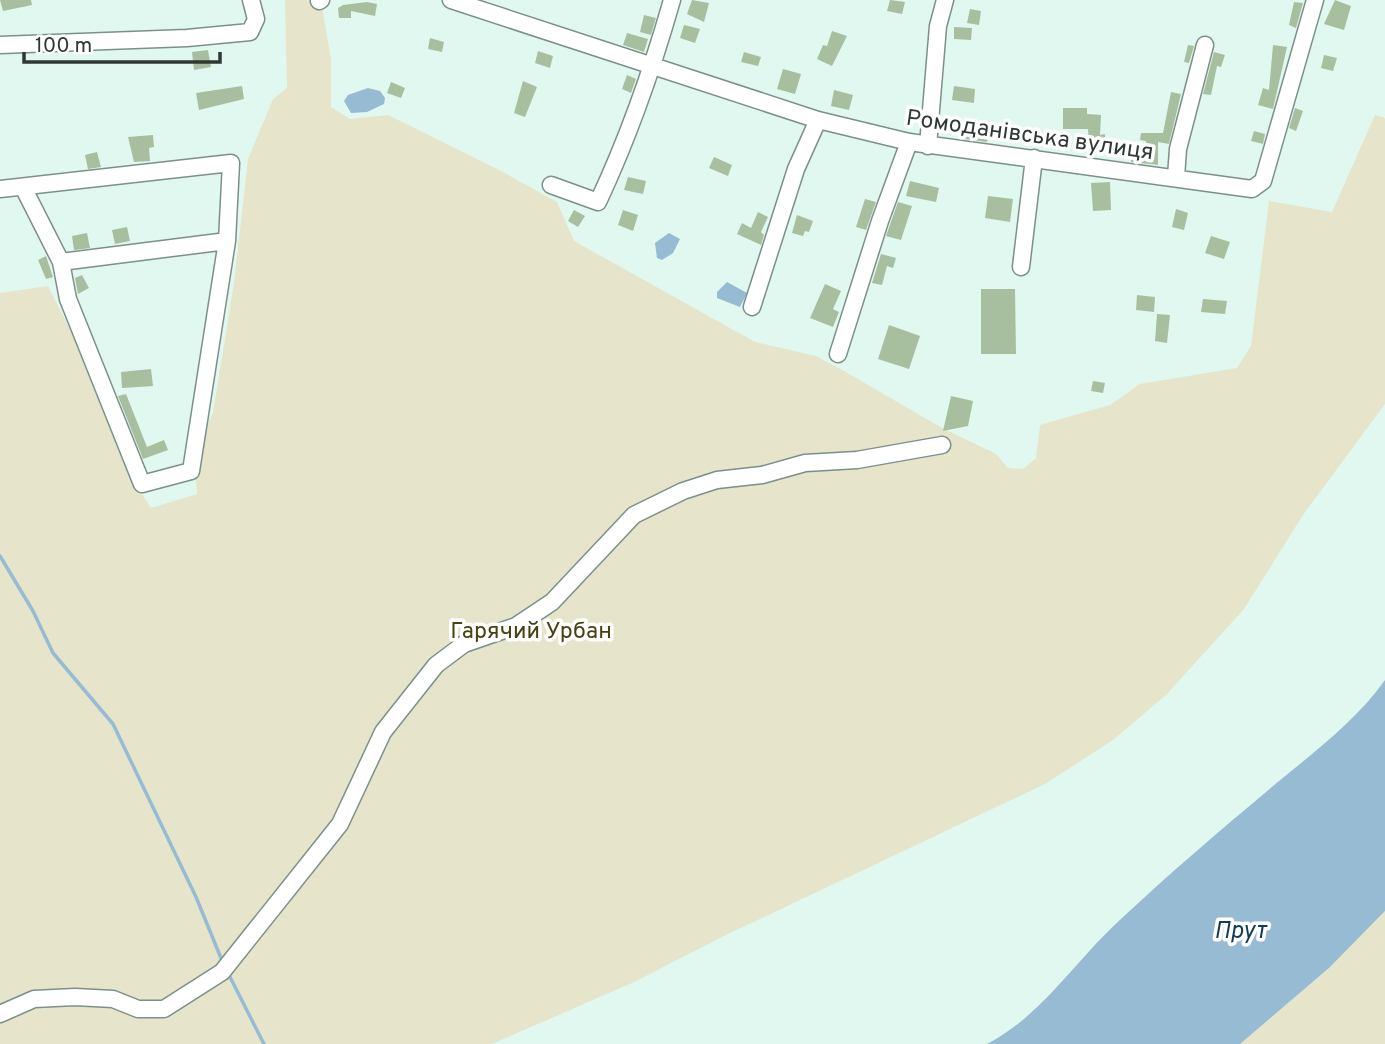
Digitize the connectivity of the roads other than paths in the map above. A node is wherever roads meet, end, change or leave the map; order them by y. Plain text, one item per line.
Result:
1 (251, 0) edge
2 (452, 0) edge
3 (672, 0) edge
4 (946, 0) edge
5 (1315, 0) edge
6 (0, 45) edge
7 (1205, 45) dead end
8 (653, 68) junction
9 (818, 120) junction
10 (909, 142) junction
11 (928, 146) junction
12 (1034, 158) junction
13 (1177, 177) junction
14 (551, 185) dead end
15 (0, 189) edge
16 (24, 189) junction
17 (227, 241) junction
18 (61, 262) junction
19 (1021, 267) dead end
20 (752, 307) dead end
21 (838, 354) dead end
22 (943, 445) dead end
23 (0, 1014) edge

1 - 6 street
2 - 8 street, Ромоданівська вулиця
3 - 8 street
4 - 11 street
5 - 13 street, Ромоданівська вулиця
7 - 13 street
8 - 9 street, Ромоданівська вулиця
8 - 14 street
9 - 10 street, Ромоданівська вулиця
9 - 20 street
10 - 11 street, Ромоданівська вулиця
10 - 21 street
11 - 12 street, Ромоданівська вулиця
12 - 13 street, Ромоданівська вулиця
12 - 19 street
15 - 16 street
16 - 17 street
16 - 18 street
17 - 18 street
17 - 18 street
22 - 23 street

